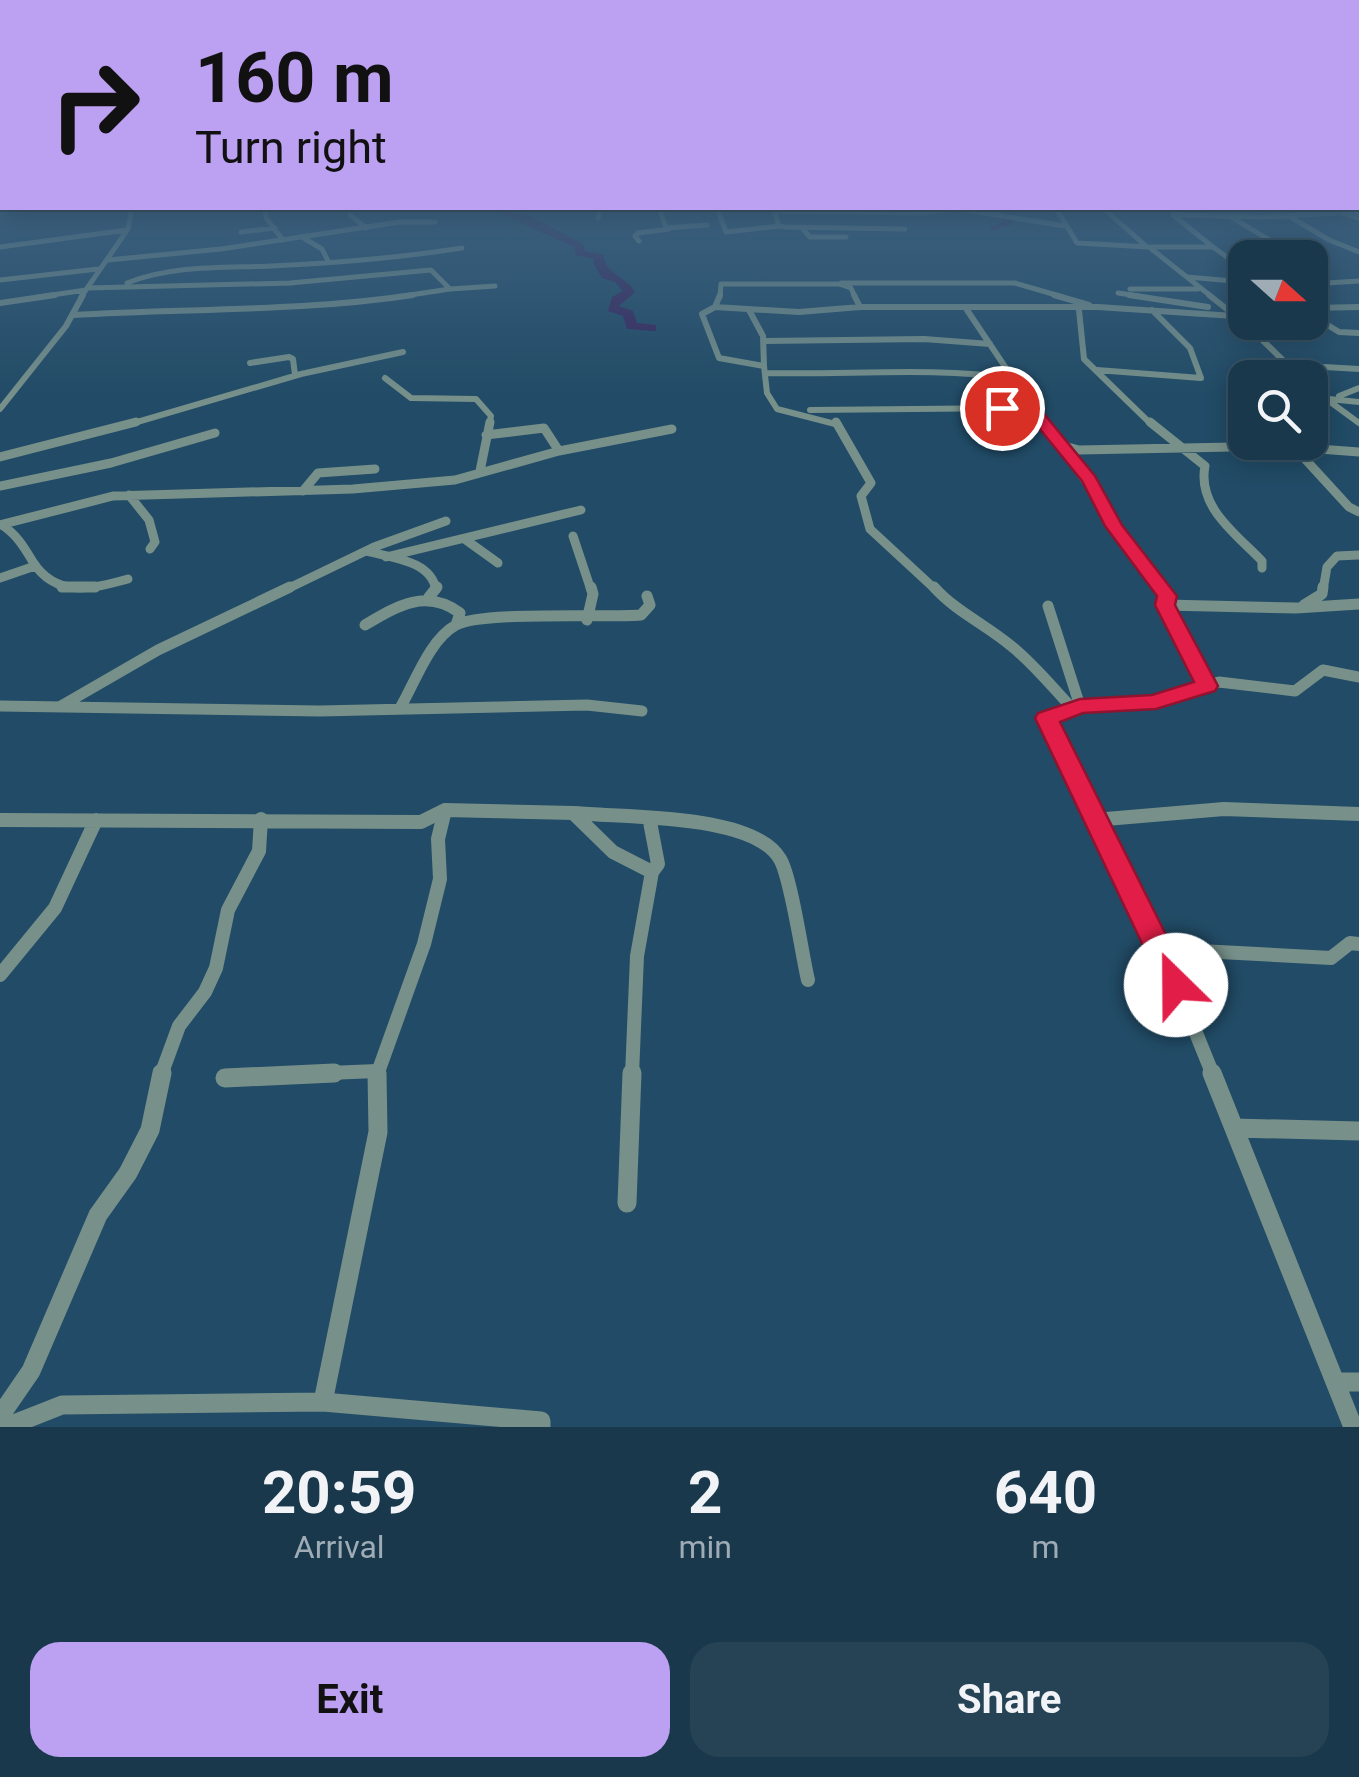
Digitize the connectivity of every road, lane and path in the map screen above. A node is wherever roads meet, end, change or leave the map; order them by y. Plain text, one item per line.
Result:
1 (104, 264) edge
2 (283, 264) edge
3 (1169, 264) edge
4 (98, 270) junction
5 (1187, 278) junction
6 (0, 280) edge
7 (1228, 281) edge
8 (1328, 281) edge
9 (1359, 281) edge
10 (840, 284) junction
11 (123, 285) junction
12 (495, 286) dead end
13 (450, 288) junction
14 (86, 289) junction
15 (1198, 290) junction
16 (0, 303) edge
17 (715, 307) junction
18 (1359, 307) edge
19 (860, 308) junction
20 (1098, 308) junction
21 (750, 310) junction
22 (967, 310) junction
23 (1079, 310) junction
24 (1152, 310) junction
25 (1328, 310) edge
26 (1228, 311) edge
27 (1228, 312) edge
28 (1228, 312) edge
29 (72, 315) junction
30 (1328, 324) edge
31 (1359, 333) edge
32 (984, 340) junction
33 (1261, 340) edge
34 (764, 341) junction
35 (403, 352) dead end
36 (1284, 360) edge
37 (250, 363) dead end
38 (1328, 367) edge
39 (1359, 368) edge
40 (764, 369) junction
41 (1095, 370) junction
42 (295, 375) junction
43 (385, 378) dead end
44 (1014, 378) junction
45 (1359, 388) edge
46 (1328, 396) edge
47 (1332, 398) junction
48 (1359, 402) edge
49 (1, 405) edge
50 (1030, 408) junction
51 (784, 410) junction
52 (1359, 423) edge
53 (672, 430) dead end
54 (215, 434) dead end
55 (486, 435) junction
56 (1179, 447) junction
57 (1228, 447) edge
58 (1328, 450) edge
59 (559, 451) junction
60 (1071, 451) junction
61 (1359, 452) edge
62 (0, 457) edge
63 (1306, 460) edge
64 (375, 469) dead end
65 (480, 471) junction
66 (0, 486) edge
67 (303, 491) junction
68 (129, 495) junction
69 (581, 510) dead end
70 (1359, 512) edge
71 (446, 521) dead end
72 (1, 525) edge
73 (572, 536) dead end
74 (466, 540) junction
75 (150, 549) dead end
76 (366, 551) junction
77 (1359, 555) edge
78 (386, 558) junction
79 (498, 563) dead end
80 (35, 566) junction
81 (1262, 568) dead end
82 (0, 578) edge
83 (128, 578) dead end
84 (429, 596) junction
85 (647, 596) dead end
86 (1359, 604) edge
87 (1165, 605) junction
88 (1048, 606) dead end
89 (1296, 608) junction
90 (588, 620) junction
91 (365, 625) dead end
92 (456, 625) junction
93 (1359, 677) edge
94 (1207, 686) junction
95 (0, 706) edge
96 (61, 706) junction
97 (1076, 707) junction
98 (400, 708) junction
99 (642, 711) dead end
100 (445, 810) junction
101 (573, 813) junction
102 (1359, 814) edge
103 (0, 820) edge
104 (96, 820) junction
105 (260, 820) junction
106 (1094, 820) junction
107 (420, 822) junction
108 (650, 822) junction
109 (438, 839) junction
110 (652, 872) junction
111 (1359, 944) edge
112 (1162, 949) junction
113 (0, 975) edge
114 (808, 980) dead end
115 (377, 1071) junction
116 (225, 1078) dead end
117 (1234, 1128) junction
118 (1359, 1131) edge
119 (628, 1203) dead end
120 (1336, 1382) junction
121 (1359, 1382) edge
122 (323, 1402) junction
123 (0, 1416) edge
124 (6, 1427) edge
125 (541, 1427) edge
126 (1353, 1427) edge

1 - 4 street
2 - 11 street
3 - 5 street
4 - 6 street
4 - 14 street
5 - 7 street
5 - 15 street
8 - 9 street
10 - 17 street
10 - 19 street
10 - 20 street
11 - 13 street
11 - 14 street
12 - 13 street
13 - 29 street
14 - 16 street
14 - 29 street
15 - 26 street
15 - 27 street
17 - 21 street
17 - 40 street
18 - 25 street
19 - 21 street
19 - 22 street
20 - 23 street
20 - 24 street
21 - 34 street
22 - 23 street
22 - 32 street
23 - 41 street
24 - 28 street
24 - 41 street
29 - 49 street
30 - 31 street
32 - 34 street
32 - 44 street
33 - 36 street
34 - 40 street
35 - 42 street
37 - 42 street
38 - 39 street
40 - 44 street
40 - 51 street
41 - 56 street
42 - 62 street
43 - 55 street
44 - 50 street
45 - 47 street
46 - 47 street
47 - 48 street
47 - 52 street
50 - 51 street
50 - 60 street
51 - 97 street
53 - 59 street
54 - 66 street
55 - 59 street
55 - 65 street
56 - 57 street
56 - 60 street
56 - 81 street
58 - 61 street
59 - 65 street
60 - 87 street
63 - 70 street
64 - 67 street
65 - 67 street
67 - 68 street
68 - 72 street
68 - 75 street
69 - 74 street
71 - 76 street
72 - 80 street
73 - 90 street
74 - 78 street
74 - 79 street
76 - 78 street
76 - 96 street
77 - 89 street
78 - 84 street
80 - 82 street
80 - 83 street
84 - 91 street
84 - 92 street
85 - 90 street
86 - 89 street
87 - 89 street
87 - 94 street
88 - 97 street
90 - 92 street
92 - 98 street
93 - 94 street
94 - 97 street
95 - 96 street
96 - 98 street
97 - 106 street
98 - 99 street
100 - 101 street
100 - 107 street
100 - 109 street
101 - 108 street
101 - 110 street
102 - 106 street
103 - 104 street
104 - 105 street
104 - 113 street
105 - 107 street
105 - 123 street
106 - 112 street
107 - 109 street
108 - 110 street
108 - 114 street
109 - 115 street
110 - 119 street
111 - 112 street
112 - 117 street
115 - 116 street
115 - 122 street
117 - 118 street
117 - 120 street
120 - 121 street
120 - 126 street
122 - 124 street
122 - 125 street

